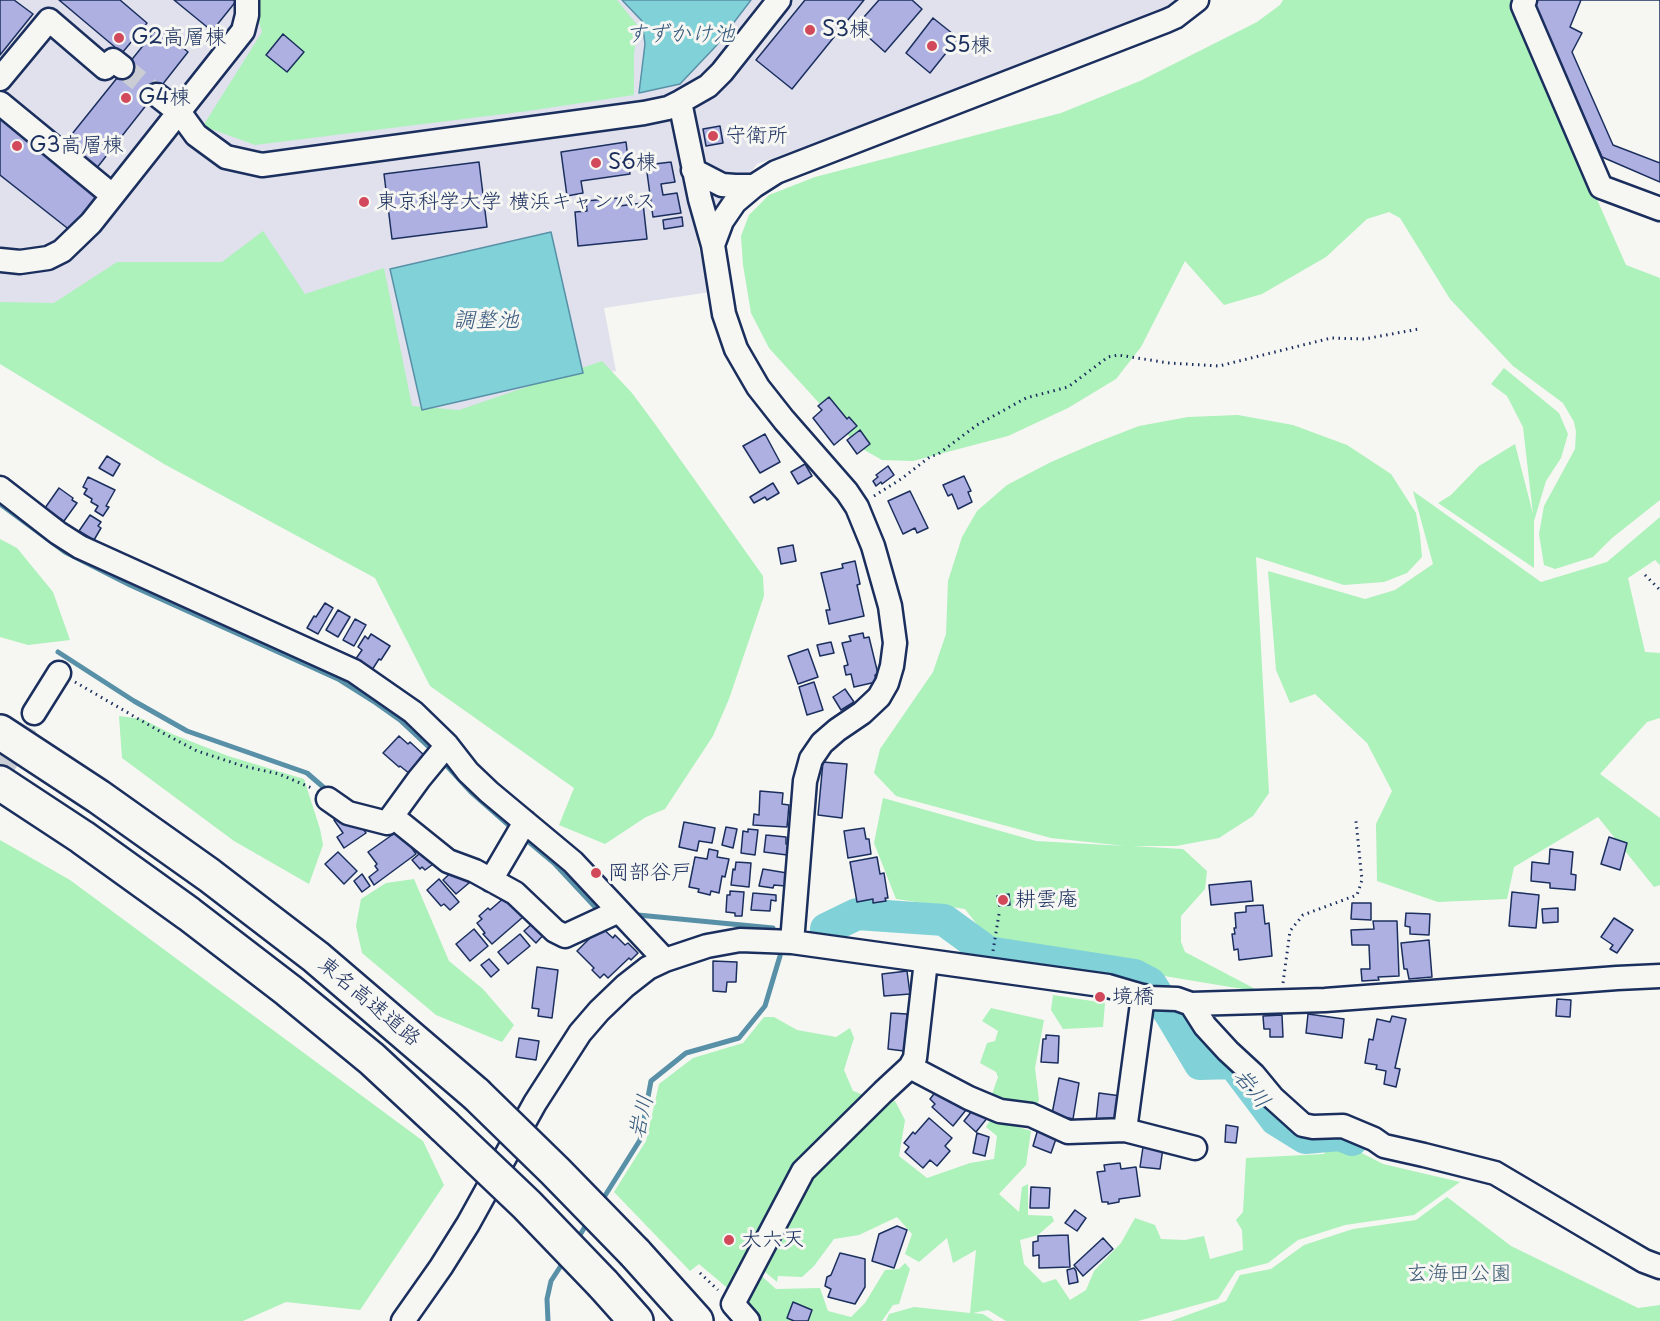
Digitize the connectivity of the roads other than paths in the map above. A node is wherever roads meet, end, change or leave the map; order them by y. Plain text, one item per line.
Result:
1 (247, 0) edge
2 (779, 0) edge
3 (1197, 0) edge
4 (1525, 0) edge
5 (122, 68) tunnel mouth
6 (0, 79) edge
7 (157, 95) tunnel mouth
8 (680, 102) junction
9 (0, 103) edge
10 (180, 113) junction
11 (693, 170) junction
12 (754, 186) junction
13 (112, 195) junction
14 (1660, 209) edge
15 (713, 245) junction
16 (0, 260) edge
17 (0, 488) edge
18 (59, 673) road end
19 (34, 713) tunnel mouth
20 (0, 732) edge
21 (447, 745) junction
22 (0, 783) edge
23 (327, 798) road end
24 (390, 819) junction
25 (525, 822) junction
26 (491, 880) junction
27 (619, 911) junction
28 (792, 942) junction
29 (665, 960) junction
30 (926, 961) junction
31 (1660, 976) edge
32 (1146, 997) junction
33 (1184, 1001) junction
34 (910, 1067) junction
35 (1125, 1131) junction
36 (1195, 1148) dead end
37 (1660, 1267) edge
38 (424, 1292) junction
39 (740, 1313) edge
40 (403, 1321) edge
41 (427, 1321) edge
42 (636, 1321) edge
43 (696, 1321) edge

1 - 10 street
2 - 8 street
3 - 12 street
4 - 14 street
5 - 6 street
7 - 10 street
8 - 10 street
8 - 11 street
9 - 13 street
10 - 13 street
11 - 12 street
11 - 15 street
12 - 15 street
13 - 16 street
15 - 28 street
17 - 21 street
18 - 19 street
20 - 43 highway, 東名高速道路, bridge
21 - 24 street
21 - 25 street
22 - 42 highway, 東名高速道路, bridge
23 - 24 street
24 - 26 street
25 - 26 street
25 - 27 street
26 - 27 street
27 - 29 street
28 - 29 street
28 - 30 street
29 - 38 street
30 - 32 street
30 - 34 street
31 - 33 street
32 - 33 street
32 - 35 street
33 - 37 street
34 - 35 street
34 - 39 street
35 - 36 street
38 - 40 street
38 - 41 street

